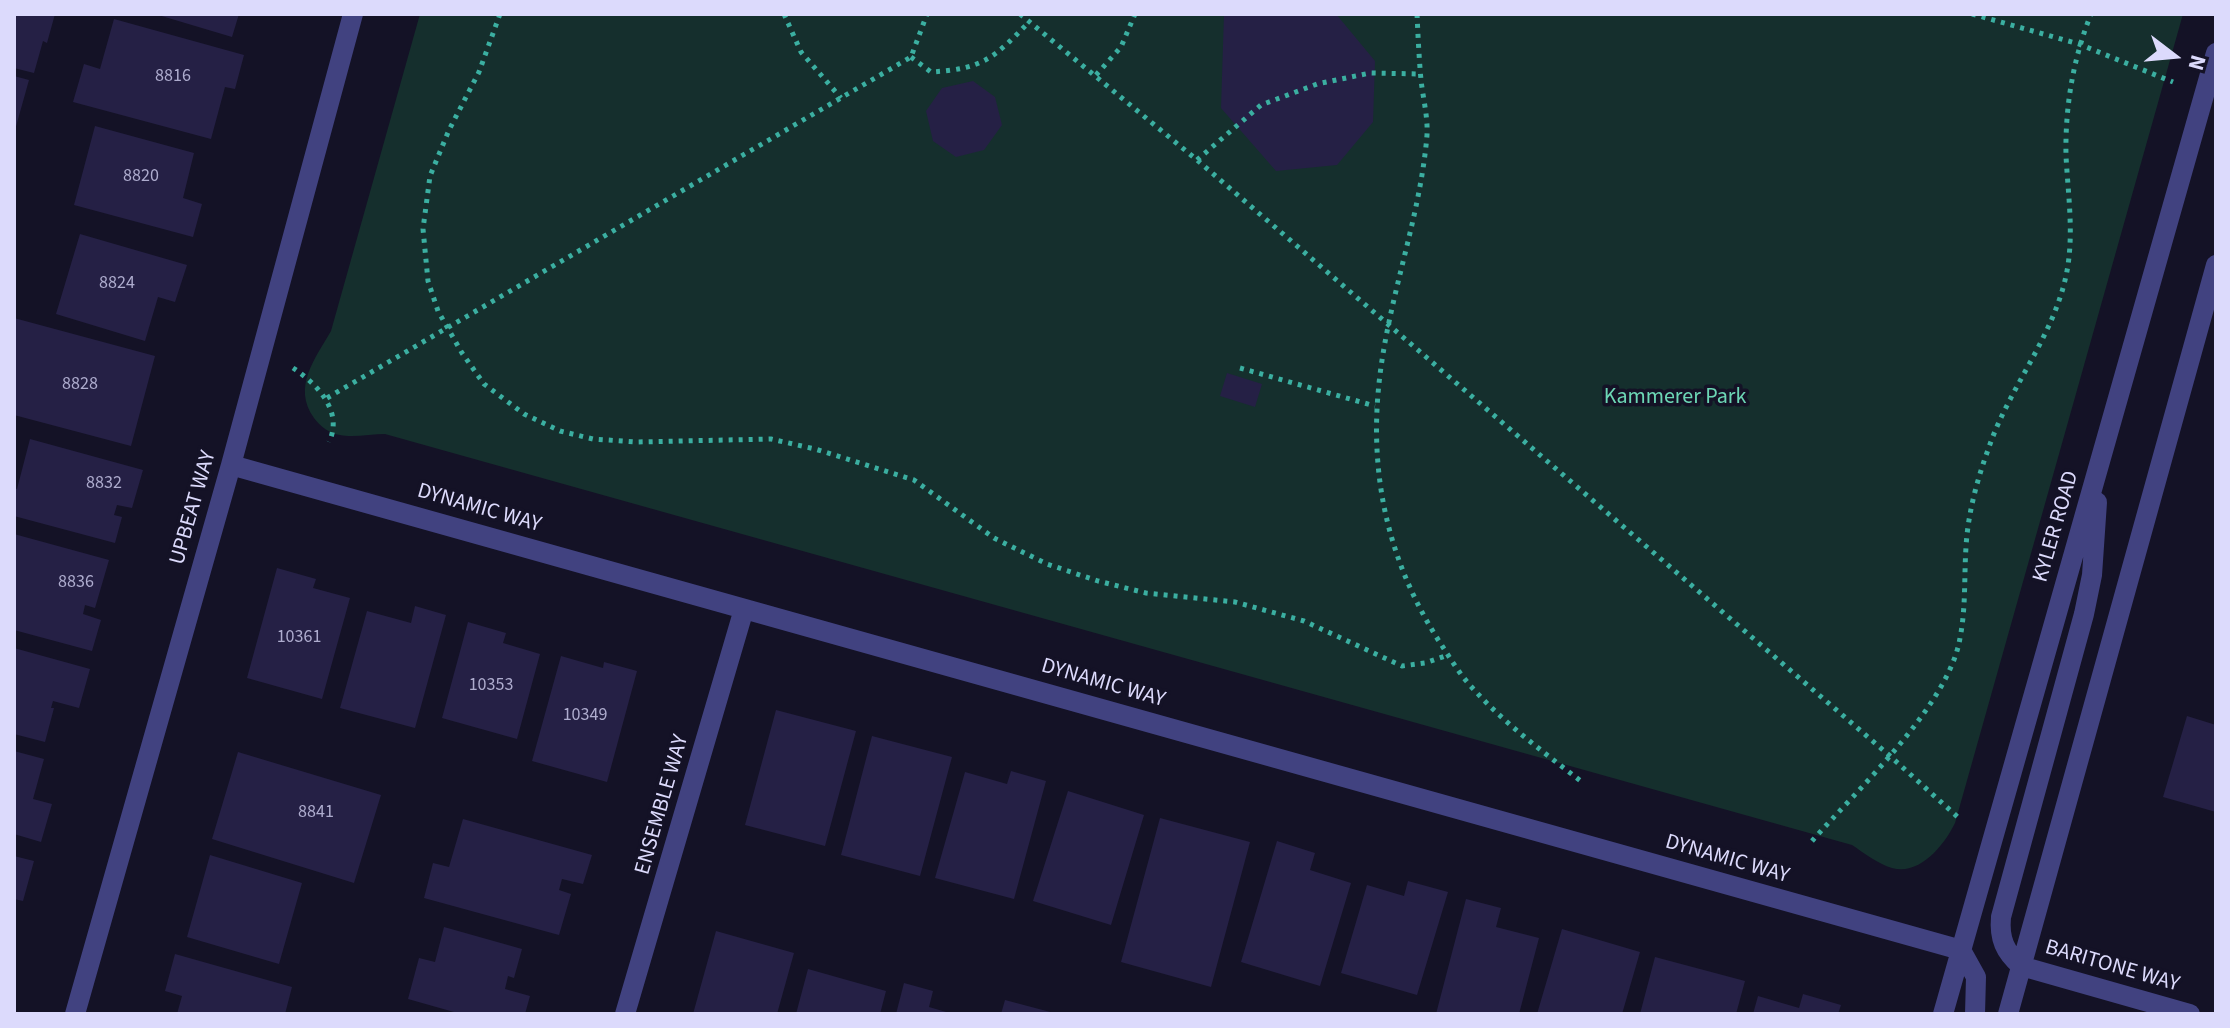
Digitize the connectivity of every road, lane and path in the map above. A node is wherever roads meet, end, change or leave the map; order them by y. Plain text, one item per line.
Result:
1 (353, 14) edge
2 (500, 14) edge
3 (784, 14) edge
4 (927, 14) edge
5 (1020, 14) edge
6 (1135, 14) edge
7 (1417, 14) edge
8 (1972, 14) edge
9 (2091, 14) edge
10 (1029, 22) junction
11 (2079, 44) junction
12 (2216, 53) edge
13 (911, 57) junction
14 (1421, 74) junction
15 (1096, 75) junction
16 (2174, 83) dead end
17 (841, 98) junction
18 (1197, 160) junction
19 (2216, 265) edge
20 (1388, 325) junction
21 (448, 328) junction
22 (292, 367) dead end
23 (1240, 368) dead end
24 (327, 398) junction
25 (1375, 406) junction
26 (329, 442) dead end
27 (231, 465) junction
28 (2098, 471) junction
29 (744, 609) junction
30 (1448, 655) junction
31 (1890, 756) junction
32 (1582, 782) dead end
33 (1963, 822) dead end
34 (1812, 841) dead end
35 (1961, 950) junction
36 (2021, 966) junction
37 (75, 1014) edge
38 (625, 1014) edge
39 (1943, 1014) edge
40 (1975, 1014) edge
41 (2008, 1014) edge
42 (2190, 1014) edge

1 - 27 street, UPBEAT WAY
2 - 21 path
3 - 17 path
4 - 13 path
5 - 10 path
6 - 15 path
7 - 14 path
8 - 11 path
9 - 11 path
10 - 13 path
10 - 15 path
11 - 16 path
11 - 31 path
12 - 28 street, KYLER ROAD
13 - 17 path
14 - 18 path
14 - 20 path
15 - 18 path
17 - 21 path
18 - 20 path
19 - 36 street
20 - 25 path
20 - 31 path
21 - 24 path
21 - 30 path
22 - 24 path
23 - 25 path
24 - 26 path
25 - 30 path
27 - 29 street, DYNAMIC WAY
27 - 37 street, UPBEAT WAY
28 - 35 street, KYLER ROAD
28 - 36 street
29 - 35 street, DYNAMIC WAY
29 - 38 street, ENSEMBLE WAY
30 - 32 path
31 - 33 path
31 - 34 path
35 - 39 street, KYLER ROAD
35 - 40 street
36 - 41 street
36 - 42 street, BARITONE WAY

